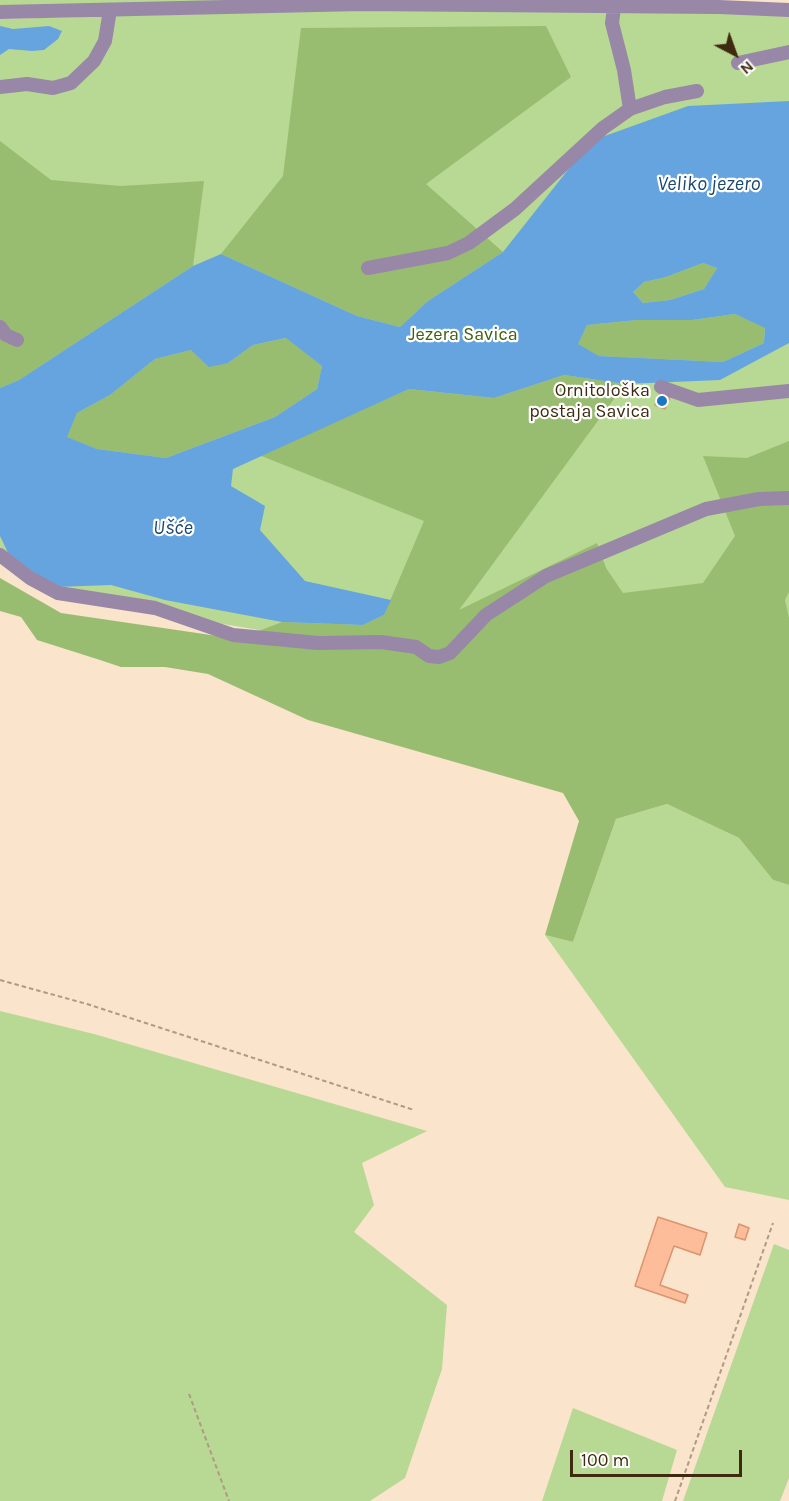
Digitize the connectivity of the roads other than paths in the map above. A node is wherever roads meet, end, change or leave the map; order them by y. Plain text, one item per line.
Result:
1 (614, 8) junction
2 (110, 10) junction
3 (789, 10) edge
4 (0, 12) edge
5 (789, 52) edge
6 (738, 63) dead end
7 (0, 87) edge
8 (697, 91) dead end
9 (630, 109) junction
10 (368, 268) dead end
11 (0, 327) edge
12 (17, 340) dead end
13 (661, 387) dead end
14 (789, 391) edge
15 (789, 498) edge
16 (0, 555) edge

1 - 2 street
1 - 3 street
1 - 9 street
2 - 4 street
2 - 7 street
5 - 6 street
8 - 9 street
9 - 10 street
11 - 12 street
13 - 14 street
15 - 16 street

